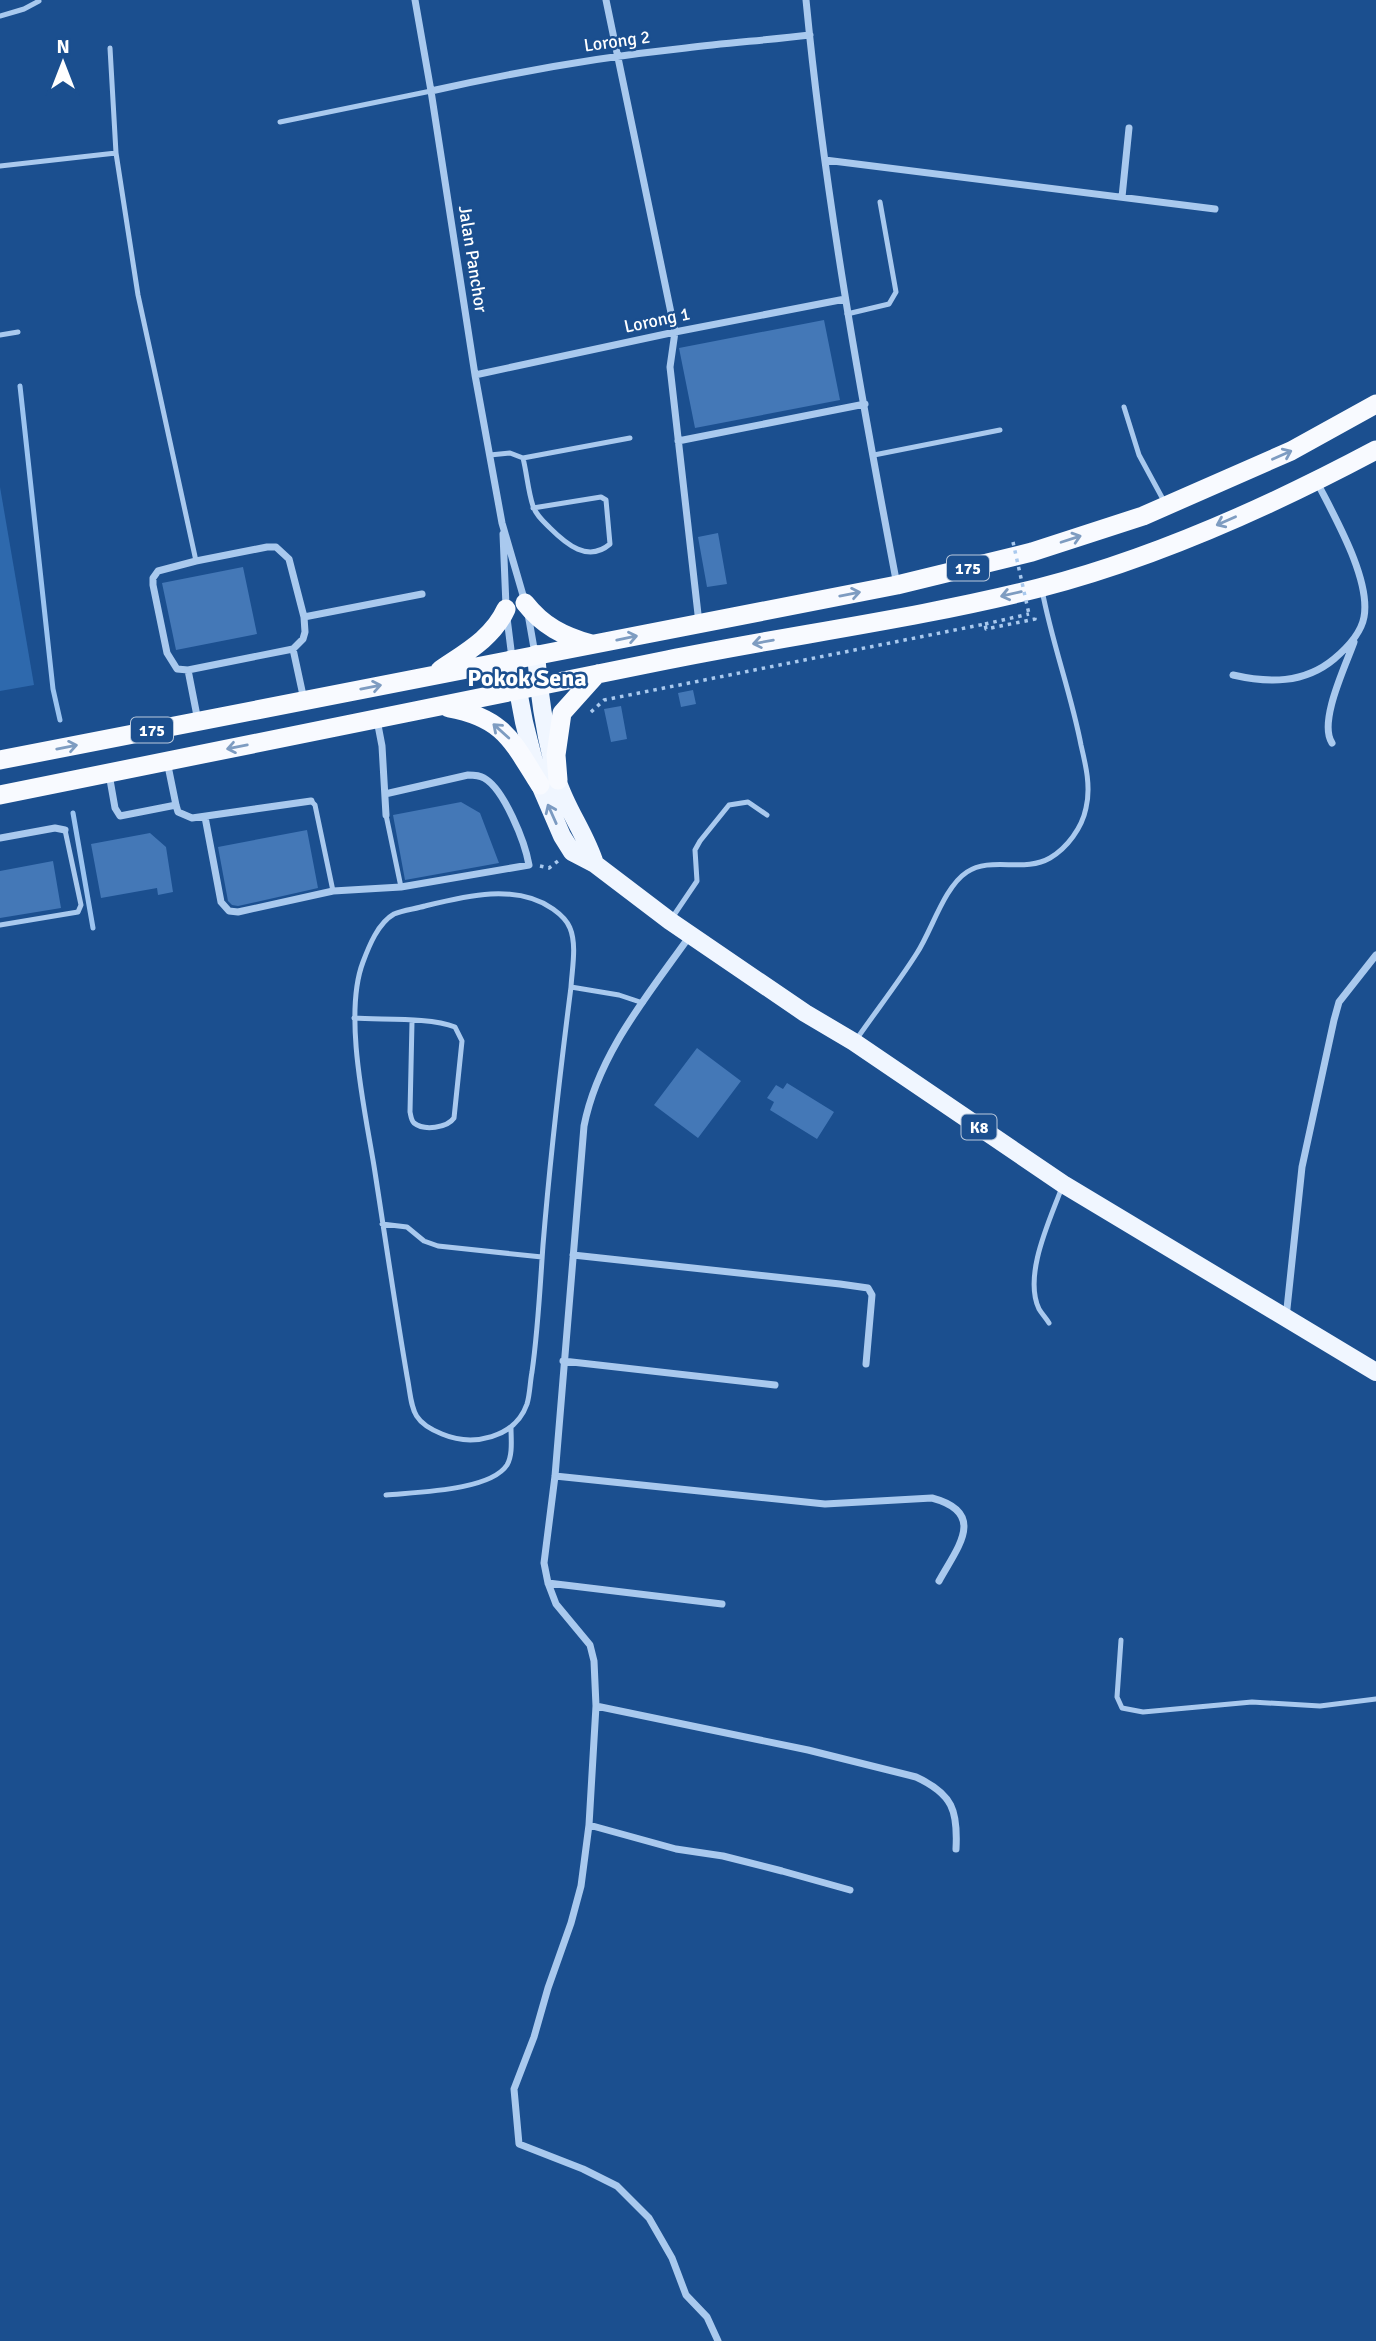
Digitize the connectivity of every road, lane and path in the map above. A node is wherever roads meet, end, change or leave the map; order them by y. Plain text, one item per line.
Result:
1 (415, 0) edge
2 (606, 0) edge
3 (806, 0) edge
4 (39, 1) edge
5 (0, 16) edge
6 (810, 35) junction
7 (110, 48) dead end
8 (617, 57) junction
9 (431, 91) junction
10 (280, 122) dead end
11 (1129, 128) dead end
12 (116, 153) junction
13 (825, 160) junction
14 (0, 166) edge
15 (1122, 197) junction
16 (880, 202) dead end
17 (1215, 209) dead end
18 (845, 299) junction
19 (847, 314) junction
20 (18, 332) dead end
21 (675, 332) junction
22 (0, 335) edge
23 (475, 376) junction
24 (864, 404) junction
25 (1376, 404) edge
26 (1124, 407) dead end
27 (1000, 430) dead end
28 (631, 438) dead end
29 (678, 440) junction
30 (1376, 450) edge
31 (490, 455) junction
32 (874, 455) junction
33 (523, 458) junction
34 (1317, 481) junction
35 (1167, 506) junction
36 (533, 508) junction
37 (502, 523) junction
38 (1006, 538) dead end
39 (196, 561) junction
40 (897, 585) junction
41 (1041, 587) junction
42 (422, 594) dead end
43 (526, 603) junction
44 (506, 609) junction
45 (1046, 611) junction
46 (304, 617) junction
47 (699, 624) junction
48 (985, 624) junction
49 (1355, 638) junction
50 (594, 645) junction
51 (293, 649) junction
52 (536, 654) junction
53 (512, 659) junction
54 (188, 670) junction
55 (433, 674) junction
56 (597, 674) junction
57 (1233, 675) dead end
58 (539, 687) junction
59 (517, 691) junction
60 (304, 700) junction
61 (441, 706) junction
62 (587, 715) dead end
63 (377, 719) junction
64 (198, 721) junction
65 (1332, 743) dead end
66 (0, 760) edge
67 (167, 761) junction
68 (108, 773) junction
69 (549, 782) junction
70 (0, 794) edge
71 (385, 794) junction
72 (311, 801) joint
73 (176, 805) junction
74 (386, 815) joint
75 (766, 815) dead end
76 (205, 817) junction
77 (65, 830) joint
78 (0, 838) edge
79 (572, 852) junction
80 (595, 864) junction
81 (528, 865) junction
82 (401, 887) junction
83 (333, 891) junction
84 (670, 920) junction
85 (0, 925) edge
86 (691, 933) junction
87 (1376, 954) edge
88 (571, 986) junction
89 (643, 1003) junction
90 (354, 1018) junction
91 (412, 1021) junction
92 (854, 1042) junction
93 (1063, 1184) junction
94 (382, 1224) junction
95 (573, 1255) junction
96 (542, 1257) junction
97 (1286, 1318) junction
98 (1049, 1323) dead end
99 (563, 1361) junction
100 (866, 1364) dead end
101 (1376, 1372) edge
102 (775, 1385) dead end
103 (511, 1427) junction
104 (555, 1476) junction
105 (386, 1495) dead end
106 (939, 1581) dead end
107 (548, 1583) junction
108 (722, 1604) dead end
109 (1121, 1640) dead end
110 (1376, 1699) edge
111 (596, 1706) junction
112 (589, 1825) junction
113 (956, 1850) dead end
114 (850, 1890) dead end
115 (718, 2341) edge

1 - 9 street, Jalan Panchor
2 - 8 street
3 - 6 street
4 - 5 lane
6 - 8 street, Lorong 2
6 - 13 street
7 - 12 lane
8 - 9 street, Lorong 2
8 - 21 street
9 - 10 lane
9 - 23 street, Jalan Panchor
11 - 15 street
12 - 14 lane
12 - 39 lane
13 - 15 street
13 - 18 street
15 - 17 street
16 - 19 lane
18 - 19 street
18 - 21 street, Lorong 1
19 - 24 street
20 - 22 lane
21 - 23 street, Lorong 1
21 - 29 street
23 - 31 street, Jalan Panchor
24 - 29 street
24 - 32 street
35 -> 25 highway, 175
26 - 35 lane
27 - 32 lane
28 - 33 lane
29 - 47 street
30 - 34 highway, 175
31 - 33 lane
31 - 37 street, Jalan Panchor
32 - 40 street
33 - 36 lane
34 -> 41 highway, 175
34 - 49 street
40 -> 35 highway, 175
36 - 36 lane
37 - 43 street
37 - 44 street
38 - 48 path, bridge
39 - 46 street
39 - 54 street
47 -> 40 highway, 175
41 - 45 lane
41 -> 56 highway, 175
42 - 46 street
43 - 50 highway
43 - 52 street
44 - 53 street
44 - 55 highway
45 - 48 path
45 - 92 lane
46 - 51 street
50 -> 47 highway, 175
48 - 62 path
49 - 57 street
49 - 65 street
50 - 52 highway, 175
51 - 54 street
51 - 60 street
52 - 53 highway, 175
52 - 58 main road
53 - 55 highway, 175
53 - 59 main road
54 - 64 street
60 -> 55 highway, 175
56 - 58 highway, 175
56 - 69 highway
58 - 59 highway, 175
58 - 69 main road
59 - 61 highway, 175
59 - 69 main road
60 - 64 highway, 175
61 - 63 highway, 175
69 -> 61 highway
63 -> 67 highway, 175
63 - 71 street
66 -> 64 highway, 175
67 - 68 highway, 175
67 - 73 street
68 - 70 highway, 175
68 - 73 street
79 -> 69 main road
69 - 80 main road
71 - 74 street
71 - 81 street
72 - 76 street
72 - 83 lane
73 - 76 street
74 - 82 lane
75 - 84 lane
76 - 83 street
77 - 78 street
77 - 85 lane
79 - 80 main road, K8
79 - 81 path
80 - 84 main road, K8
81 - 82 street
82 - 83 street
84 - 86 main road, K8
86 - 89 street
86 - 92 main road, K8
87 - 97 street
88 - 89 lane
88 - 90 lane
88 - 96 lane
89 - 95 street
90 - 91 lane
90 - 94 lane
91 - 91 lane
92 - 93 main road, K8
93 - 97 main road, K8
93 - 98 lane
94 - 96 lane
94 - 103 lane
95 - 99 street
95 - 100 street
96 - 103 lane
97 - 101 main road, K8
99 - 102 street
99 - 104 street
103 - 105 lane
104 - 106 street
104 - 107 street
107 - 108 street
107 - 111 street
109 - 110 lane
111 - 112 street
111 - 113 street
112 - 114 street
112 - 115 street

